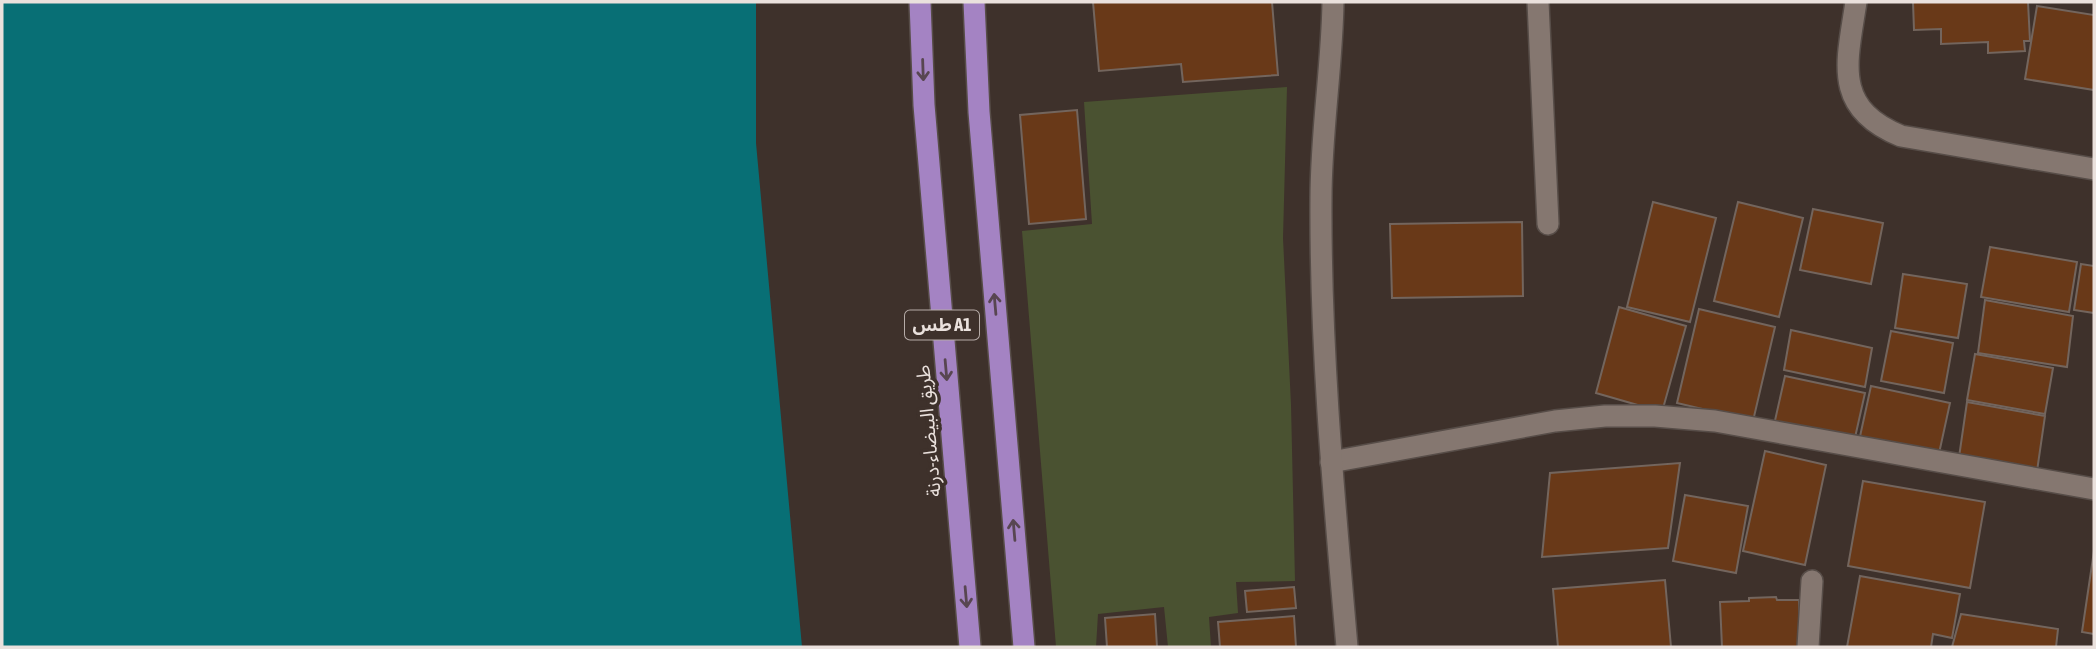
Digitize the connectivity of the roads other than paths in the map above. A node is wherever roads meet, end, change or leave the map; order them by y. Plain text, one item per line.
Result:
1 (920, 2) edge
2 (974, 2) edge
3 (1333, 2) edge
4 (1538, 2) edge
5 (1856, 2) edge
6 (2094, 169) edge
7 (1548, 224) dead end
8 (1331, 463) junction
9 (2094, 489) edge
10 (1812, 582) dead end
11 (970, 647) edge
12 (1024, 647) edge
13 (1348, 647) edge
14 (1808, 647) edge

1 -> 11 highway, طريق البيضاء-درنة / طس A1
12 -> 2 highway, طس A1
3 - 8 street
4 - 7 street
5 - 6 street
8 - 9 street
8 - 13 street
10 - 14 street

